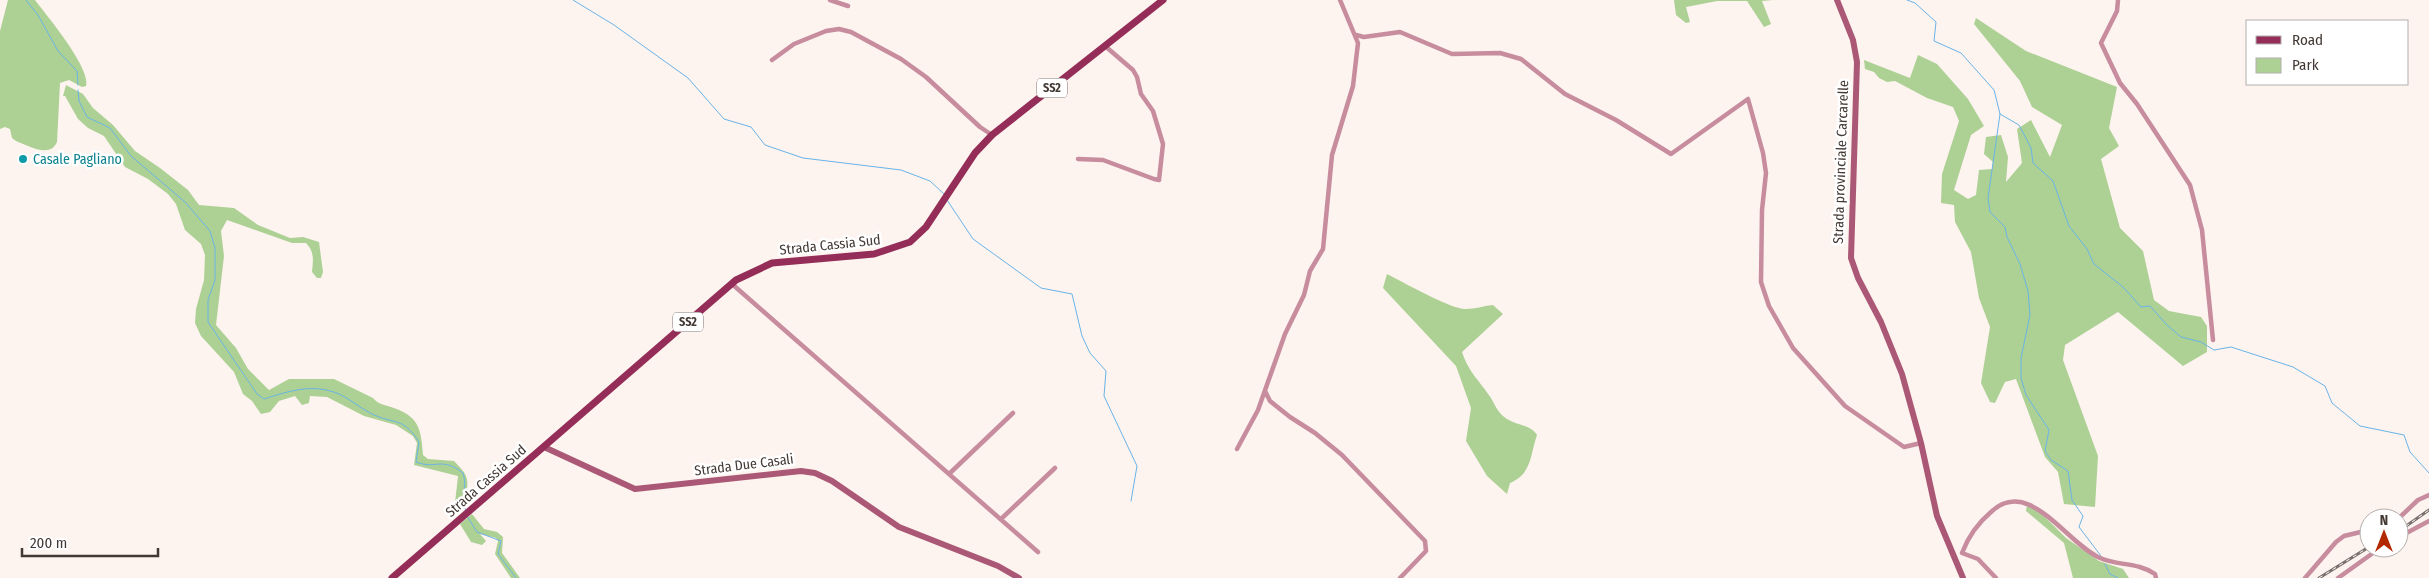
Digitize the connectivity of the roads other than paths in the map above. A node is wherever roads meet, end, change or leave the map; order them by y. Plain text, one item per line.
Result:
1 (830, 0) edge
2 (1163, 0) edge
3 (1340, 0) edge
4 (1837, 0) edge
5 (2118, 0) edge
6 (848, 6) dead end
7 (1356, 35) junction
8 (1104, 46) junction
9 (772, 60) dead end
10 (992, 135) junction
11 (1078, 159) dead end
12 (732, 284) junction
13 (2213, 340) dead end
14 (1265, 391) junction
15 (1013, 413) dead end
16 (1921, 443) junction
17 (544, 447) junction
18 (1236, 449) dead end
19 (1055, 468) dead end
20 (949, 474) junction
21 (2429, 495) edge
22 (2409, 509) edge
23 (1001, 519) junction
24 (2429, 521) edge
25 (2359, 532) edge
26 (2409, 532) edge
27 (1038, 552) dead end
28 (1962, 553) junction
29 (1956, 558) junction
30 (2366, 558) edge
31 (392, 578) edge
32 (1019, 578) edge
33 (1400, 578) edge
34 (1964, 578) edge
35 (1996, 578) edge
36 (2156, 578) edge
37 (2305, 578) edge
38 (2338, 578) edge

1 - 6 street
2 - 8 main road, Strada Cassia Sud / SS2
3 - 7 street
4 - 16 main road, Strada provinciale Carcarelle
5 - 13 street
7 - 14 street
7 - 16 street
8 - 10 main road, Strada Cassia Sud / SS2
8 - 11 street
9 - 10 street
10 - 12 main road, Strada Cassia Sud / SS2
12 - 17 main road, Strada Cassia Sud / SS2
12 - 20 street
14 - 18 street
14 - 33 street
15 - 20 street
16 - 29 main road, Strada provinciale Carcarelle
17 - 31 main road, Strada Cassia Sud / SS2
17 - 32 main road, Strada Due Casali
19 - 23 street
20 - 23 street
21 - 22 street
23 - 27 street
24 - 26 street
25 - 37 street
28 - 29 street
28 - 35 street
28 - 36 street
29 - 34 main road, Strada provinciale Carcarelle
30 - 38 street

